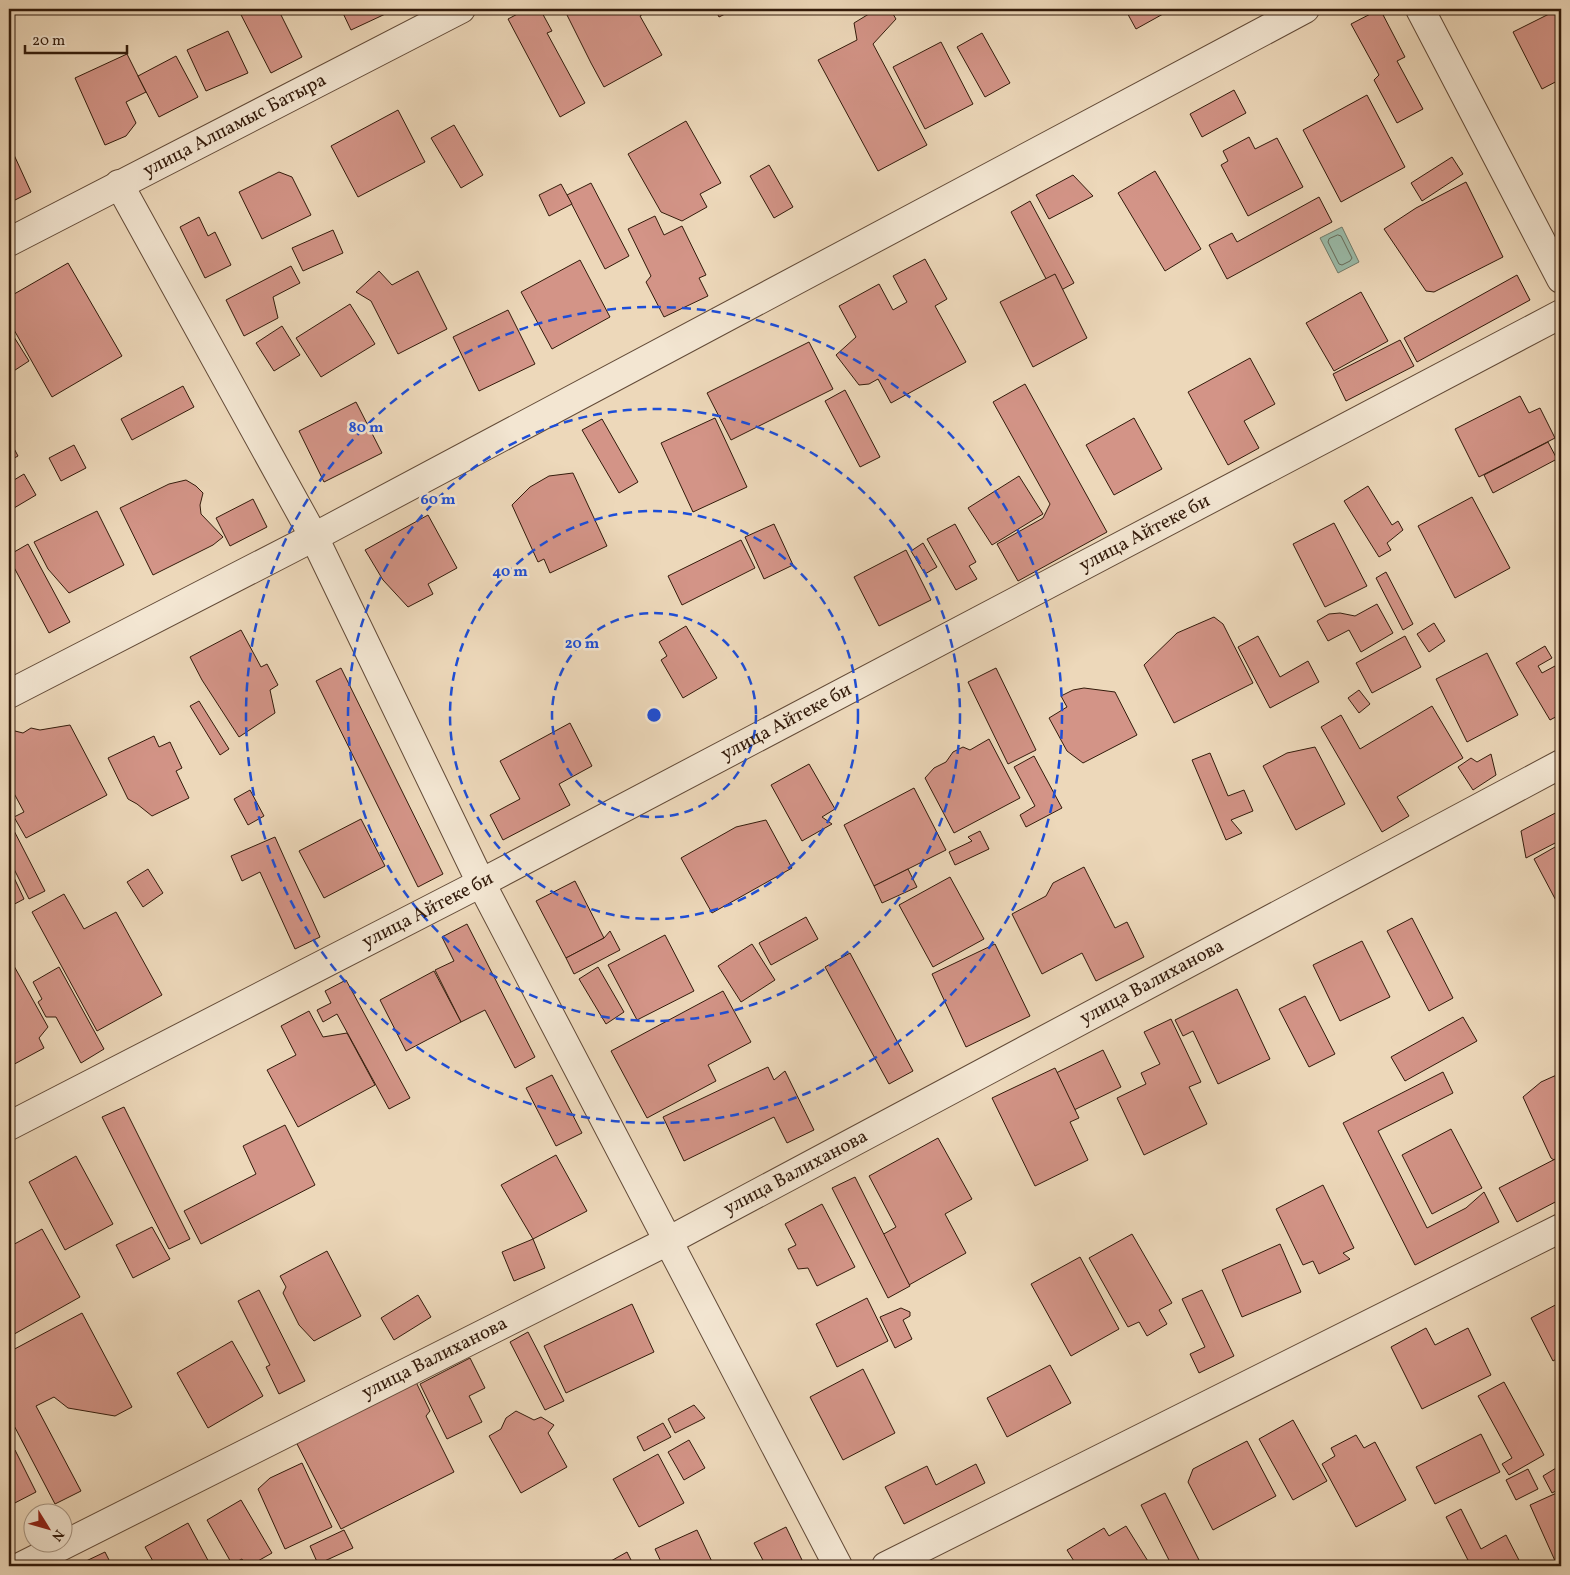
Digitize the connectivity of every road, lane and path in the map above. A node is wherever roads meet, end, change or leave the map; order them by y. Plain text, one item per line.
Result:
1 (461, 9) edge
2 (1305, 9) edge
3 (1420, 9) edge
4 (119, 184) junction
5 (9, 242) edge
6 (1561, 279) edge
7 (1561, 314) edge
8 (314, 537) junction
9 (9, 694) edge
10 (1561, 764) edge
11 (481, 883) junction
12 (9, 1126) edge
13 (1561, 1228) edge
14 (668, 1241) junction
15 (22, 1566) edge
16 (838, 1566) edge
17 (886, 1566) edge

1 - 4 street, улица Алпамыс Батыра
2 - 8 street
3 - 6 street
4 - 5 street, улица Алпамыс Батыра
4 - 8 street
7 - 11 street, улица Айтеке би
8 - 9 street
8 - 11 street
10 - 14 street, улица Валиханова
11 - 12 street, улица Айтеке би
11 - 14 street
13 - 17 street
14 - 15 street, улица Валиханова
14 - 16 street

